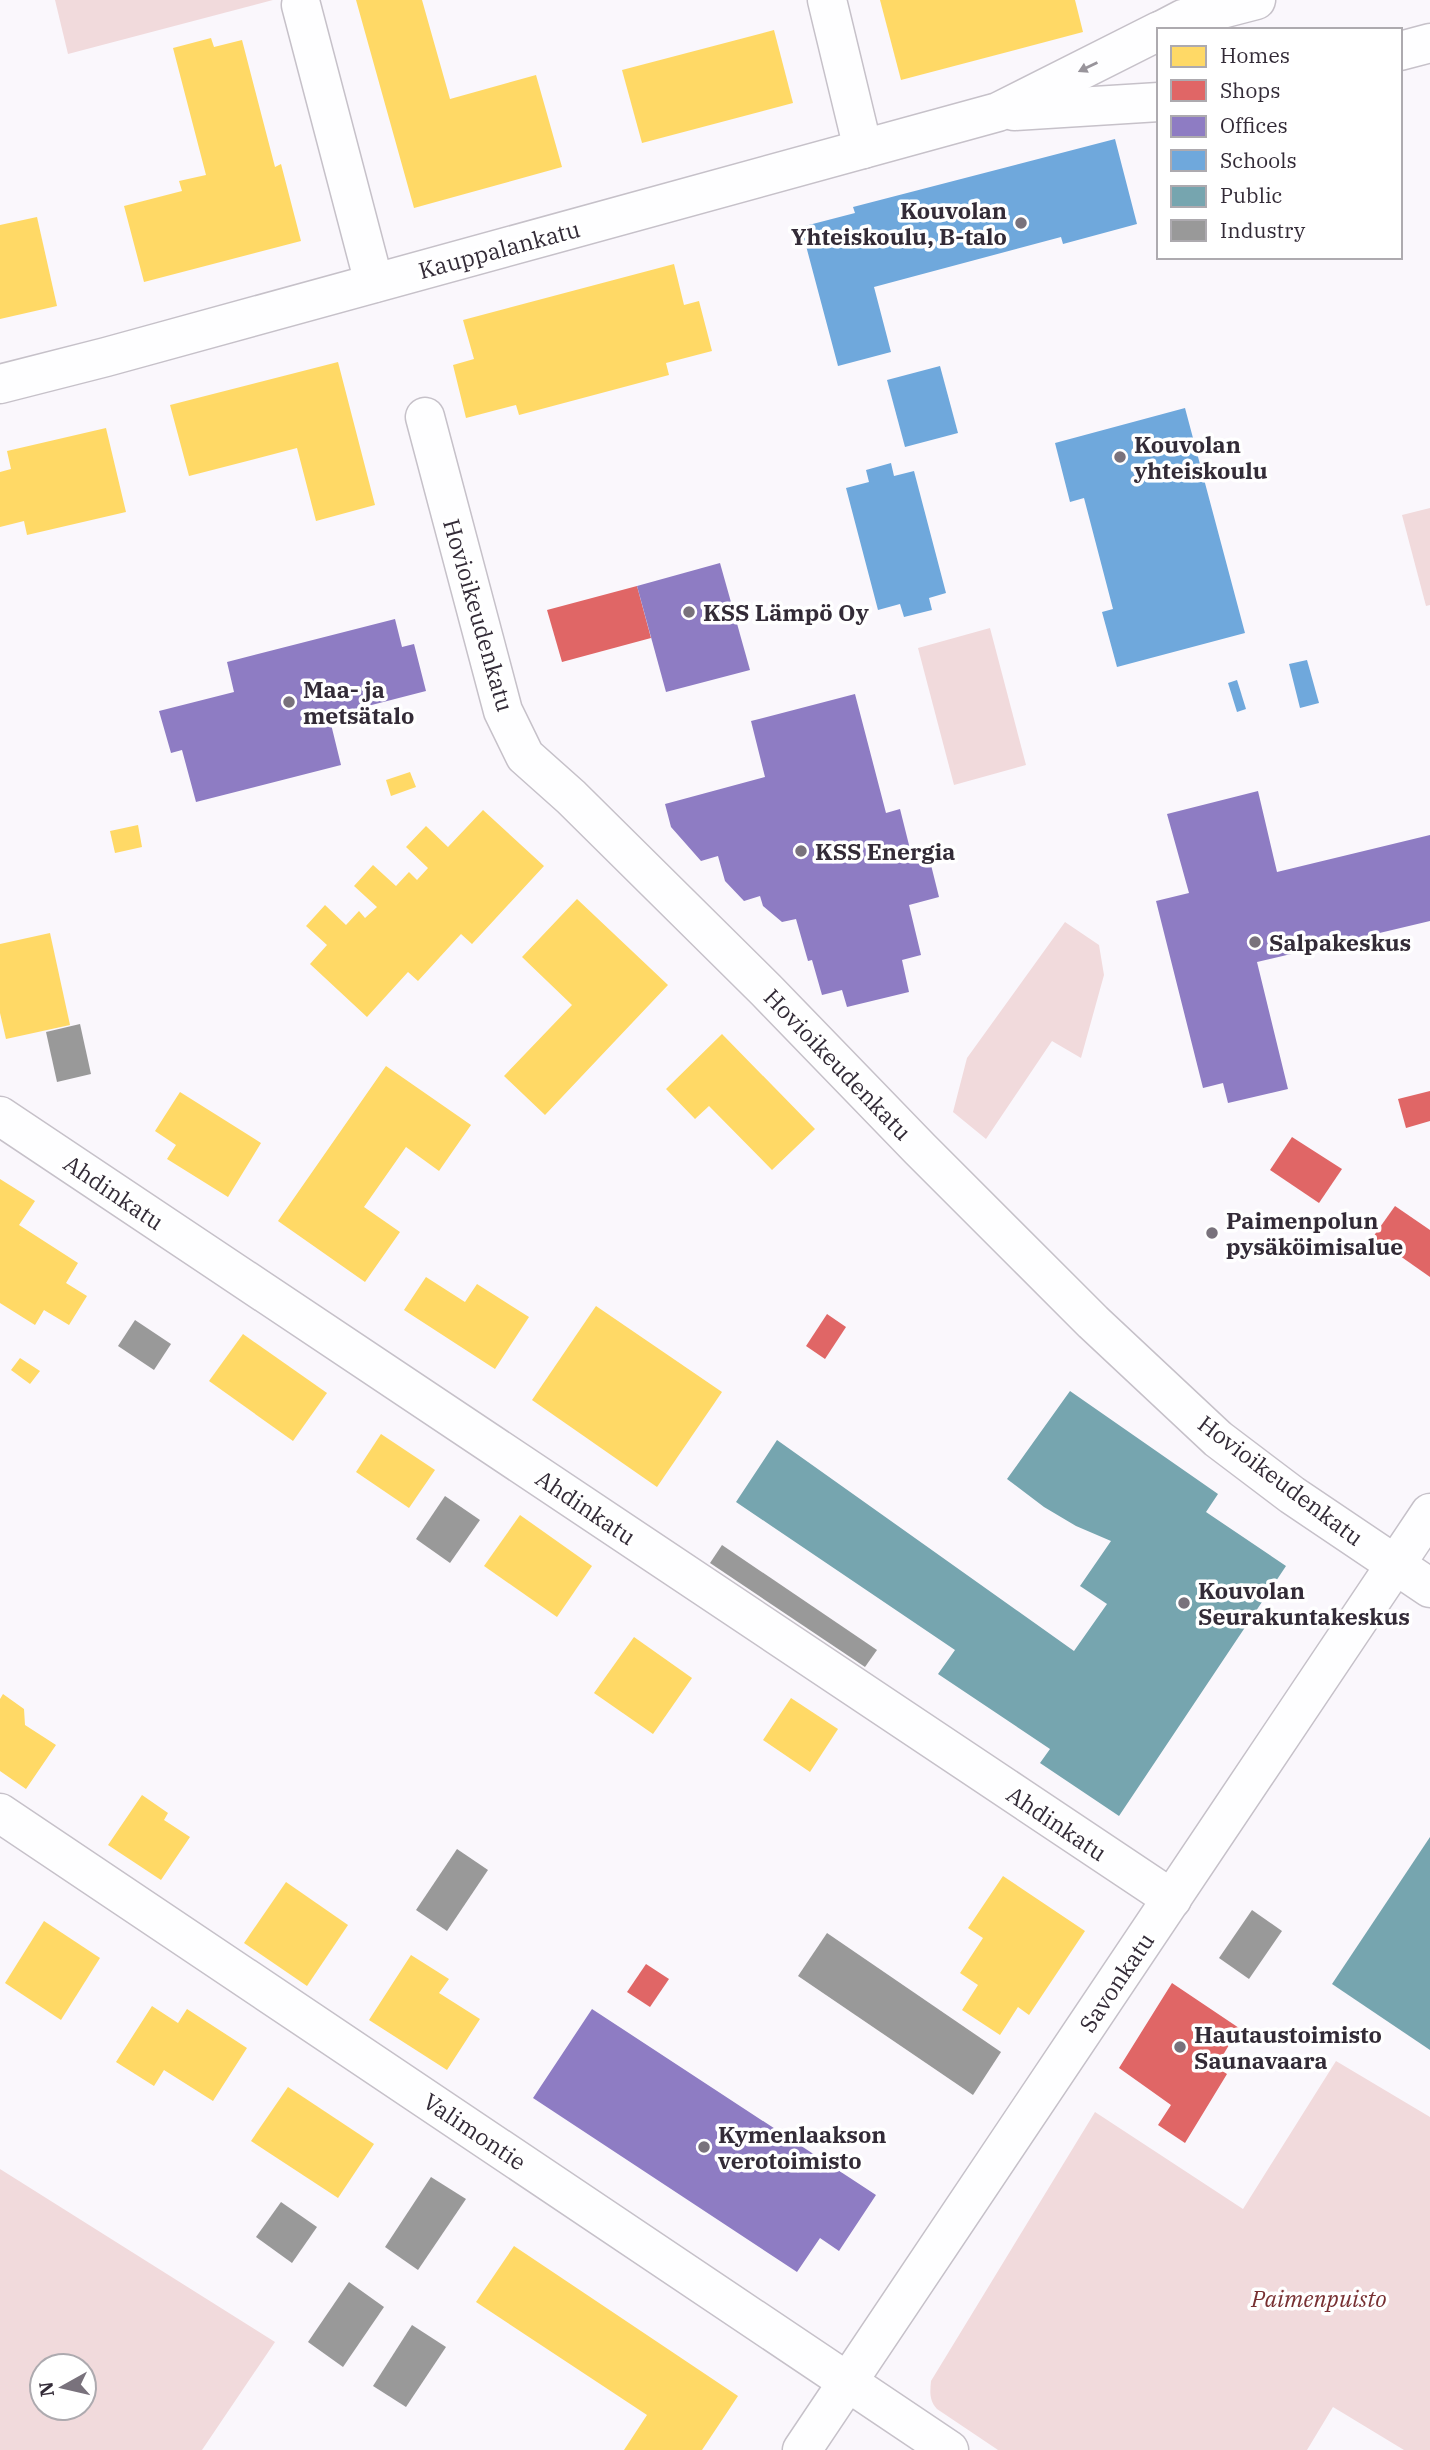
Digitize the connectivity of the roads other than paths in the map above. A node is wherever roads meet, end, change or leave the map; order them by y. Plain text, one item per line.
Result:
1 (827, 0) edge
2 (1256, 0) edge
3 (301, 5) dead end
4 (1166, 28) edge
5 (1157, 32) edge
6 (1430, 43) edge
7 (1402, 50) edge
8 (1157, 102) edge
9 (998, 111) junction
10 (863, 149) junction
11 (374, 283) junction
12 (0, 384) edge
13 (425, 417) dead end
14 (0, 1116) edge
15 (1430, 1513) edge
16 (1395, 1565) junction
17 (1430, 1588) edge
18 (0, 1813) edge
19 (1172, 1899) junction
20 (847, 2382) junction
21 (802, 2450) edge
22 (949, 2450) edge

1 - 10 street
2 - 4 street, Kauppalankatu
3 - 11 street
5 -> 9 street, Kauppalankatu
6 - 7 street
8 - 9 street, Kauppalankatu
9 - 10 street, Kauppalankatu
10 - 11 street, Kauppalankatu
11 - 12 street, Kauppalankatu
13 - 16 street, Hovioikeudenkatu
14 - 19 street, Ahdinkatu
15 - 16 street, Savonkatu
16 - 17 street, Hovioikeudenkatu
16 - 19 street, Savonkatu
18 - 20 street, Valimontie
19 - 20 street, Savonkatu
20 - 21 street, Savonkatu
20 - 22 street, Valimontie

